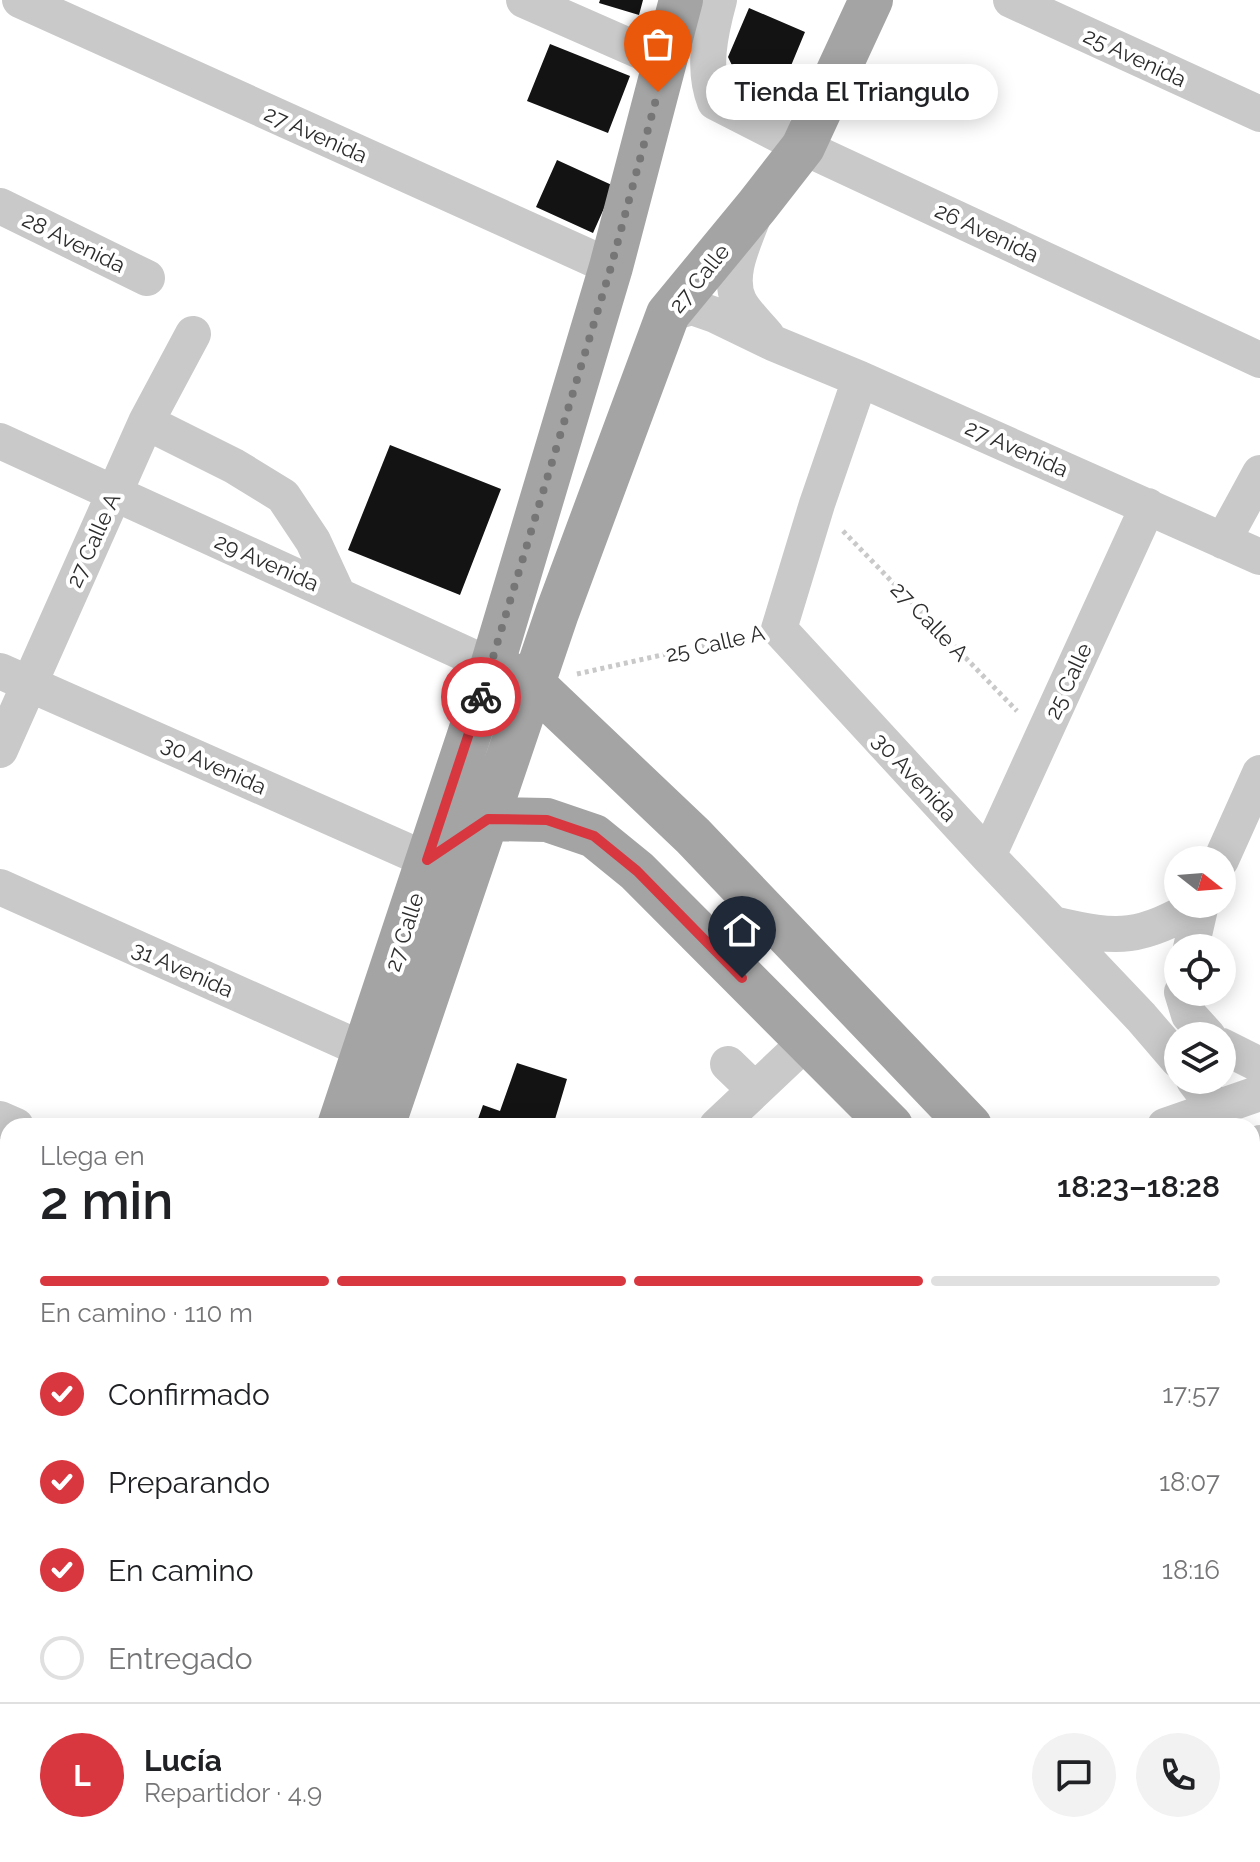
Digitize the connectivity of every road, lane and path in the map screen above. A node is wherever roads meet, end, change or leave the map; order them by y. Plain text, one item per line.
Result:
1 (20, 0) edge
2 (524, 0) edge
3 (681, 0) edge
4 (719, 0) edge
5 (871, 0) edge
6 (1011, 0) edge
7 (665, 62) junction
8 (1260, 114) edge
9 (803, 147) junction
10 (0, 206) edge
11 (757, 206) junction
12 (611, 267) junction
13 (147, 278) dead end
14 (668, 314) junction
15 (193, 334) dead end
16 (773, 343) junction
17 (1260, 360) edge
18 (860, 379) junction
19 (146, 422) junction
20 (0, 441) edge
21 (1260, 473) edge
22 (114, 495) junction
23 (817, 504) junction
24 (1148, 506) junction
25 (1223, 541) junction
26 (1260, 557) edge
27 (337, 593) junction
28 (779, 629) junction
29 (492, 666) junction
30 (15, 677) edge
31 (533, 684) junction
32 (1042, 738) junction
33 (0, 750) edge
34 (1260, 773) edge
35 (488, 819) junction
36 (1227, 846) edge
37 (988, 856) junction
38 (427, 860) junction
39 (0, 887) edge
40 (1176, 918) edge
41 (1053, 924) junction
42 (806, 1042) junction
43 (1164, 1044) edge
44 (366, 1051) junction
45 (728, 1064) dead end
46 (1236, 1065) edge
47 (755, 1090) junction
48 (1205, 1094) edge
49 (1259, 1095) edge
50 (1216, 1109) junction
51 (342, 1118) edge
52 (386, 1118) edge
53 (725, 1118) edge
54 (883, 1118) edge
55 (962, 1118) edge
56 (1189, 1118) edge

1 - 12 street, 27 Avenida
2 - 7 street
3 - 7 main road, 27 Calle
4 - 9 street, 26 Avenida
5 - 9 main road, 27 Calle
6 - 8 street, 25 Avenida
7 - 12 main road, 27 Calle
9 - 11 main road, 27 Calle
9 - 17 street, 26 Avenida
10 - 13 street, 28 Avenida
11 - 14 main road, 27 Calle
11 - 16 street, 27 Avenida
12 - 29 main road, 27 Calle
14 - 16 street, 27 Avenida
14 - 31 main road, 27 Calle
15 - 19 street, 27 Calle A
16 - 18 street, 27 Avenida
18 - 23 street, 25 Calle A
18 - 24 street, 27 Avenida
19 - 22 street, 27 Calle A
19 - 27 street
20 - 22 street, 29 Avenida
21 - 25 street
22 - 27 street, 29 Avenida
22 - 30 street, 27 Calle A
23 - 28 street, 25 Calle A
23 - 32 path, 27 Calle A
24 - 25 street, 27 Avenida
24 - 32 street, 25 Calle
25 - 26 street, 27 Avenida
27 - 29 street, 29 Avenida
28 - 31 path, 25 Calle A
28 - 37 street, 30 Avenida
29 - 31 main road, 29 Avenida
29 - 38 main road, 27 Calle
30 - 33 street, 27 Calle A
30 - 38 street, 30 Avenida
31 - 35 main road, 27 Calle
31 - 55 main road, 29 Avenida
32 - 37 street, 25 Calle
34 - 36 street
35 - 38 main road
35 - 42 main road
35 - 52 main road, 27 Calle
37 - 41 street, 30 Avenida
38 - 44 main road, 27 Calle
39 - 44 street, 31 Avenida
40 - 41 street
41 - 43 street, 30 Avenida
42 - 47 street
42 - 54 main road
44 - 51 main road, 27 Calle
45 - 47 street
46 - 49 street
47 - 53 street
48 - 50 street
49 - 50 street
50 - 56 street

